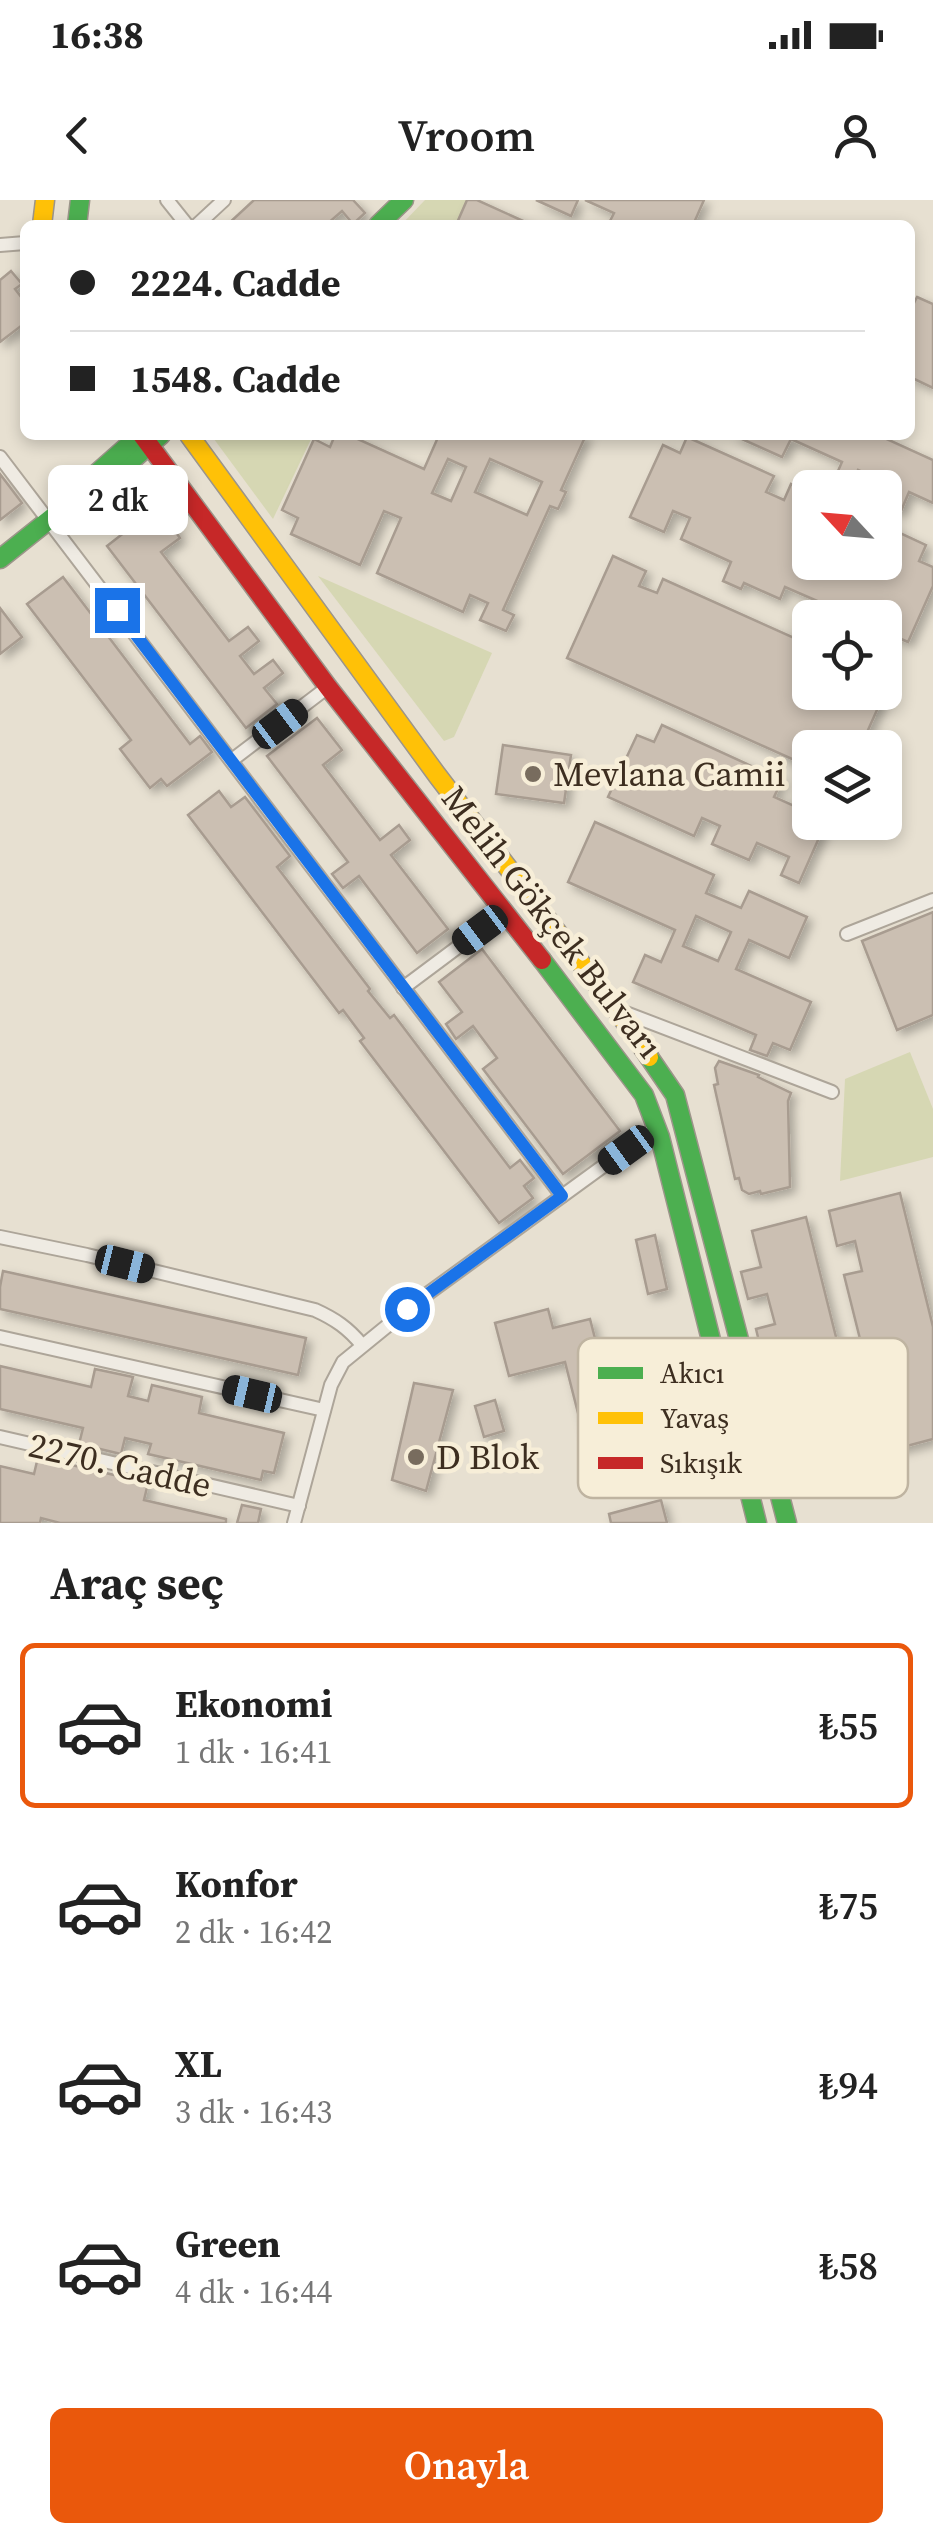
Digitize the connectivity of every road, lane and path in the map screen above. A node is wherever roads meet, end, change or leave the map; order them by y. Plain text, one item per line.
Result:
1 (167, 200) edge
2 (224, 200) edge
3 (404, 200) edge
4 (180, 206) edge
5 (202, 220) edge
6 (383, 220) edge
7 (146, 440) edge
8 (149, 440) edge
9 (193, 440) edge
10 (0, 457) edge
11 (48, 521) junction
12 (0, 559) edge
13 (328, 687) junction
14 (232, 760) junction
15 (933, 900) edge
16 (506, 911) junction
17 (846, 934) dead end
18 (403, 988) junction
19 (616, 1009) junction
20 (832, 1092) dead end
21 (657, 1127) junction
22 (562, 1196) junction
23 (0, 1237) edge
24 (0, 1337) edge
25 (710, 1338) edge
26 (739, 1338) edge
27 (362, 1345) junction
28 (324, 1410) junction
29 (0, 1437) edge
30 (750, 1498) edge
31 (780, 1498) edge
32 (299, 1506) junction
33 (294, 1523) edge
34 (756, 1523) edge
35 (787, 1523) edge

1 - 4 street
2 - 5 street
3 - 6 main road
7 - 11 main road
8 - 13 main road, Melih Gökçek Bulvarı
9 - 19 main road, Melih Gökçek Bulvarı
10 - 11 street
11 - 12 main road
11 - 14 street
13 - 14 street
13 - 16 main road, Melih Gökçek Bulvarı
14 - 18 street
15 - 17 street
16 - 18 street
16 - 21 main road, Melih Gökçek Bulvarı
18 - 22 street
19 - 20 street
19 - 26 main road, Melih Gökçek Bulvarı
21 - 22 street
21 - 25 main road, Melih Gökçek Bulvarı
22 - 27 street
23 - 27 street
24 - 28 street
27 - 28 street
28 - 32 street
29 - 32 street, 2270. Cadde
30 - 34 main road, Melih Gökçek Bulvarı
31 - 35 main road, Melih Gökçek Bulvarı
32 - 33 street

